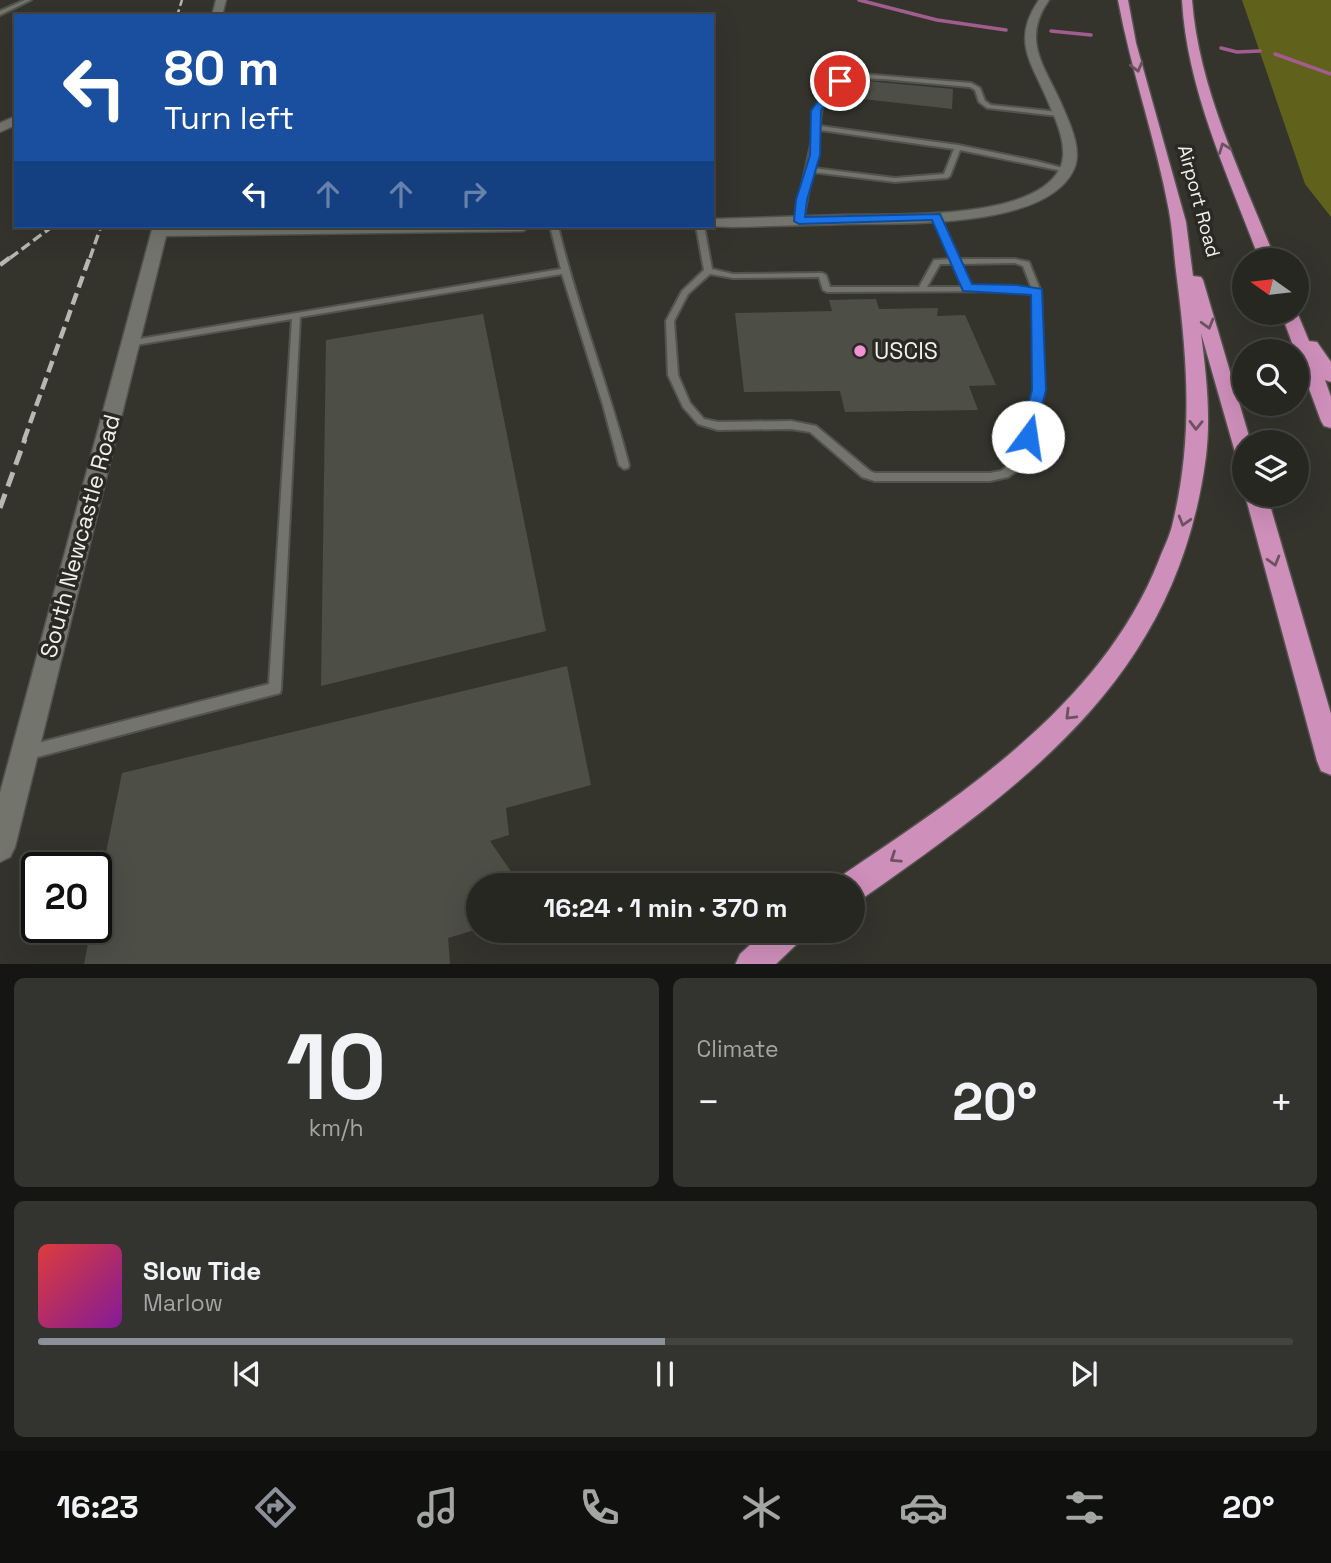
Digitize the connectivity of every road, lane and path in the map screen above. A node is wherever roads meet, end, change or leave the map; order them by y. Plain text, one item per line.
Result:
1 (29, 0) edge
2 (1044, 0) edge
3 (1123, 0) edge
4 (1187, 0) edge
5 (0, 13) edge
6 (1058, 114) junction
7 (817, 128) junction
8 (958, 146) junction
9 (810, 170) junction
10 (1067, 170) junction
11 (1176, 211) junction
12 (936, 216) junction
13 (799, 221) junction
14 (714, 222) edge
15 (271, 228) edge
16 (554, 228) edge
17 (700, 228) edge
18 (160, 229) edge
19 (1263, 248) edge
20 (956, 262) junction
21 (564, 271) junction
22 (708, 271) junction
23 (967, 288) junction
24 (922, 289) junction
25 (1037, 292) junction
26 (296, 316) junction
27 (1295, 326) edge
28 (1298, 326) edge
29 (130, 343) junction
30 (1331, 376) edge
31 (1331, 421) edge
32 (1237, 430) edge
33 (624, 465) dead end
34 (1259, 507) edge
35 (24, 754) junction
36 (1331, 761) edge
37 (0, 847) edge
38 (865, 878) edge
39 (775, 943) edge
40 (751, 964) edge

1 - 5 lane
2 - 6 street
3 -> 11 highway, Airport Road
19 -> 4 highway, Airport Road
6 - 7 lane
6 - 10 street
7 - 8 lane
7 - 9 lane
8 - 9 lane
8 - 10 lane
9 - 13 lane
10 - 12 street
11 -> 32 highway, Airport Road
11 -> 38 highway
12 - 13 street
12 - 20 lane
13 - 14 street
15 - 18 street
16 - 21 lane
17 - 22 lane
18 - 29 street, South Newcastle Road
20 - 23 lane
20 - 24 lane
20 - 25 lane
21 - 26 lane
21 - 33 lane
22 - 24 lane
22 - 25 lane
23 - 24 lane
23 - 25 lane
26 - 29 lane
26 - 35 lane
27 - 31 highway
28 - 30 highway
29 - 35 street, South Newcastle Road
34 -> 36 highway
35 - 37 street, South Newcastle Road
39 - 40 highway

